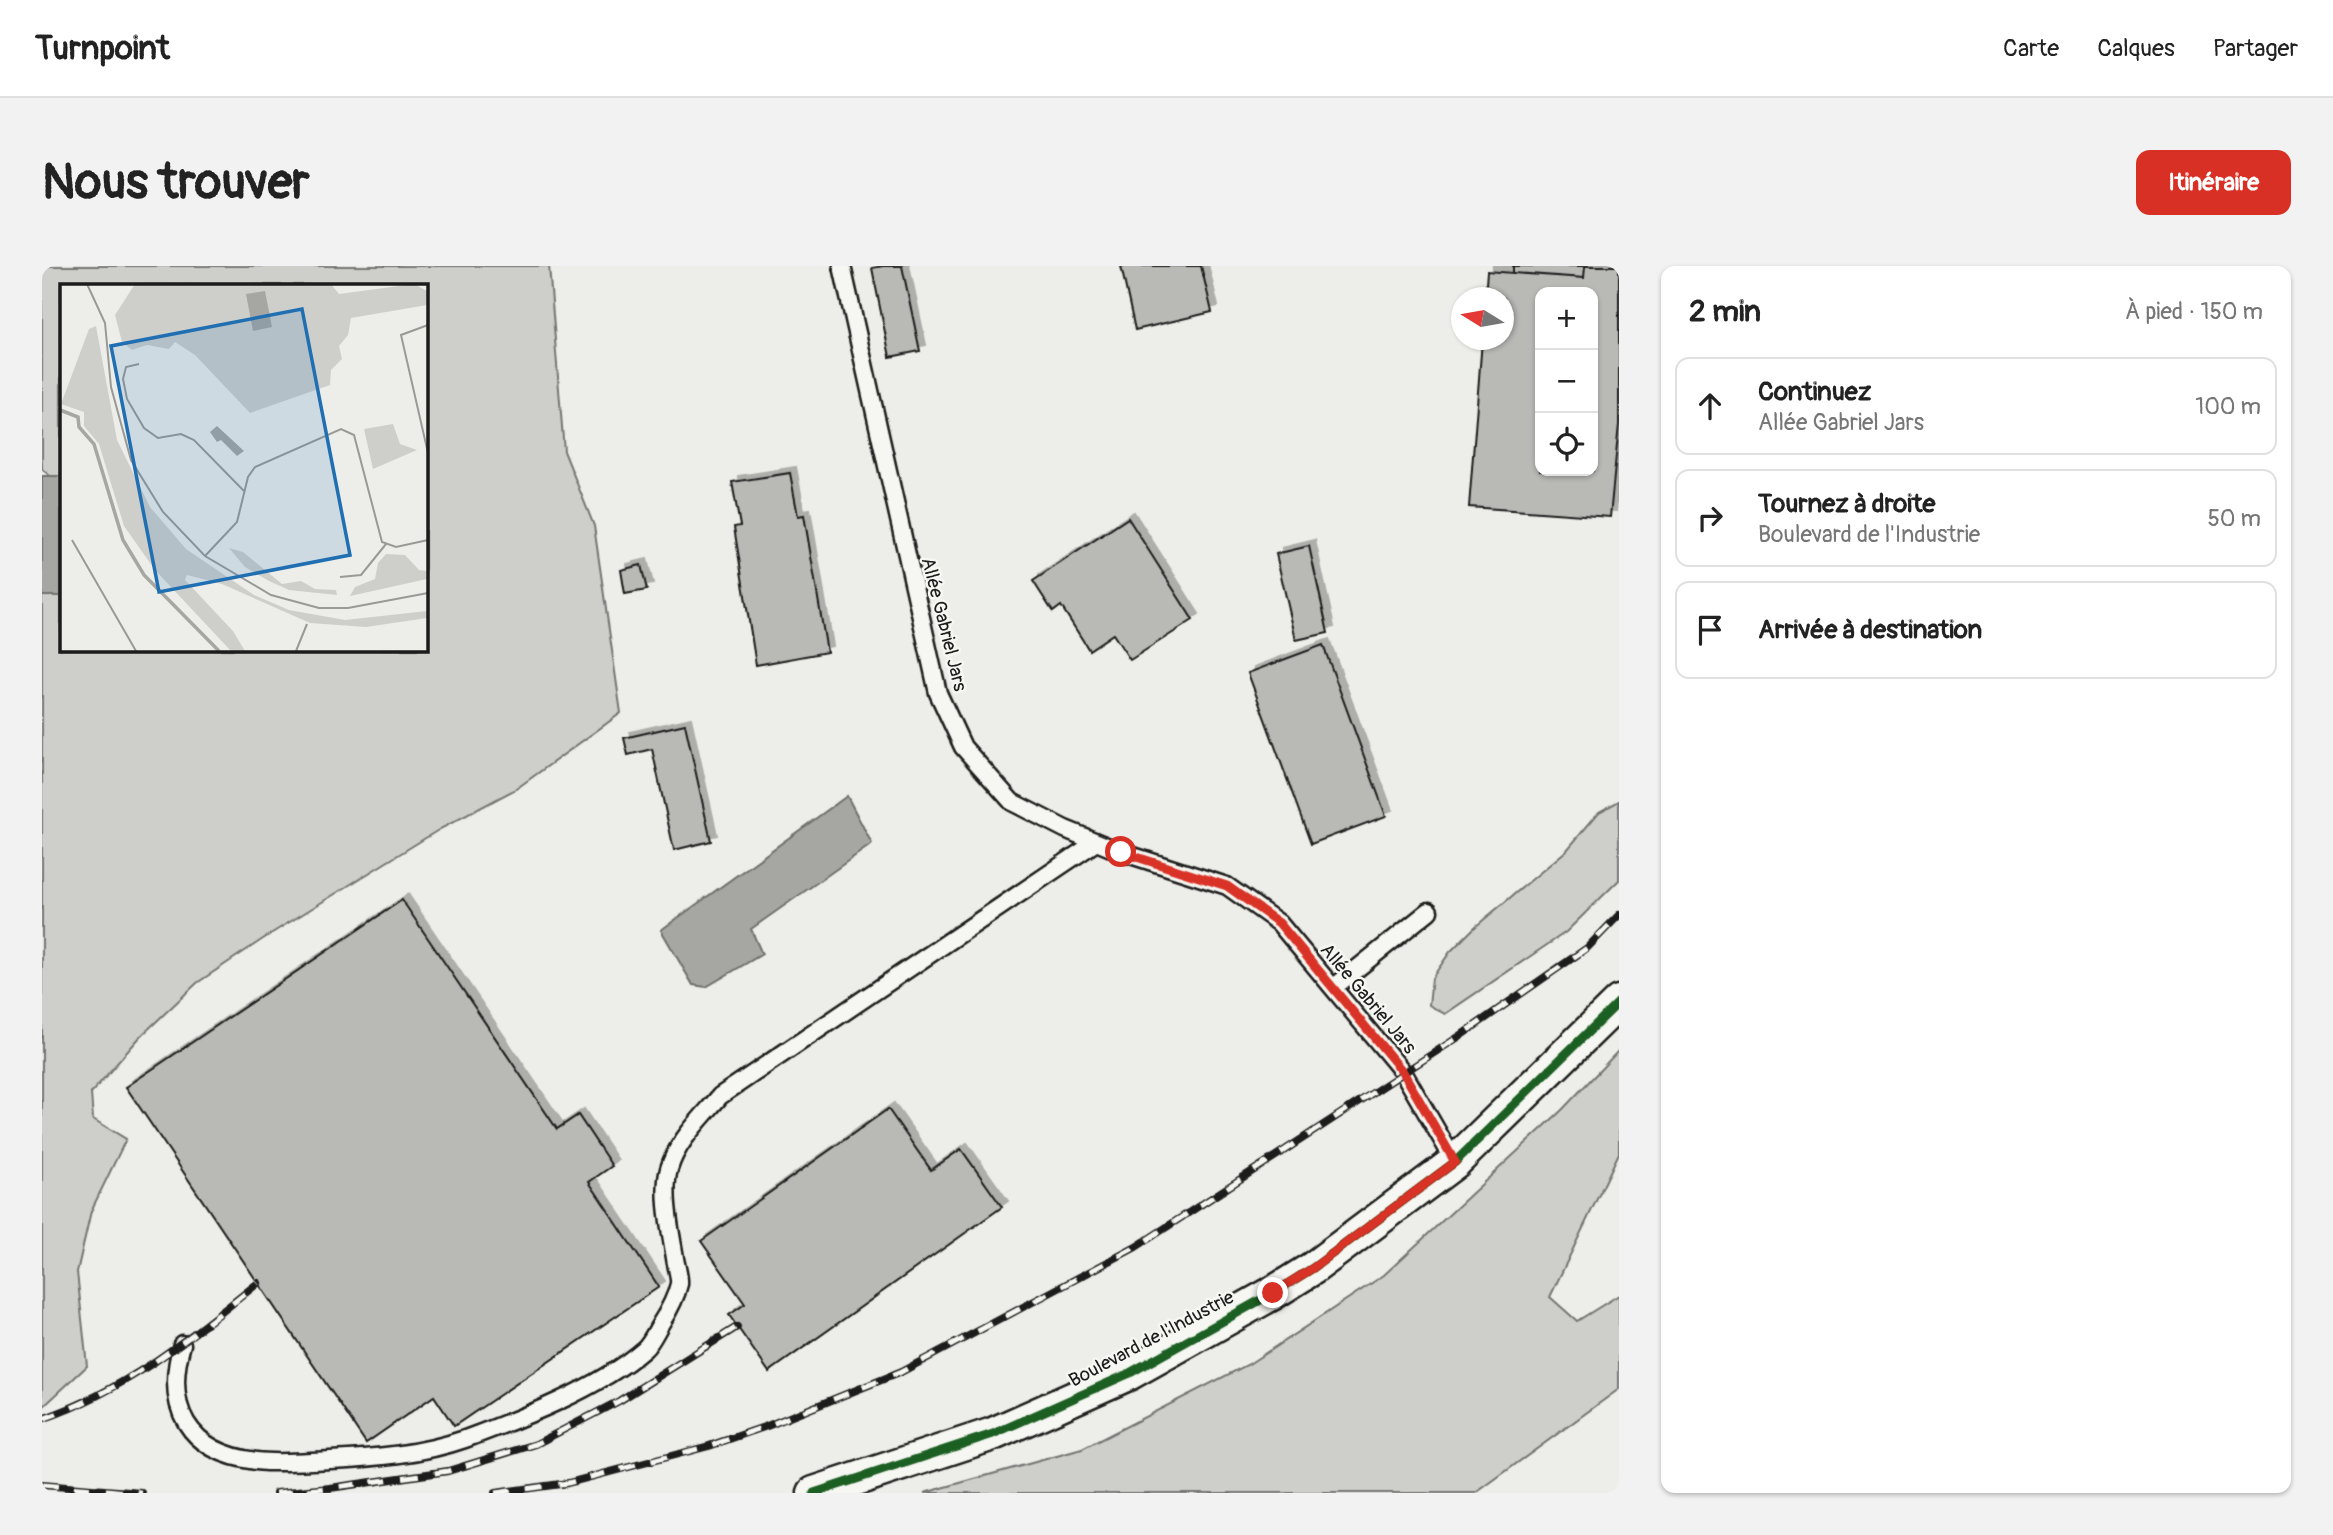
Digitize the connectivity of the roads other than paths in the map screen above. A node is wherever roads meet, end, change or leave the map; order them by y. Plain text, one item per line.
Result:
1 (842, 266) edge
2 (1096, 842) junction
3 (1429, 911) dead end
4 (1333, 988) junction
5 (1619, 1002) edge
6 (1455, 1162) junction
7 (183, 1344) dead end
8 (814, 1493) edge

1 - 2 lane, Allée Gabriel Jars
2 - 4 lane, Allée Gabriel Jars
2 - 7 lane
3 - 4 lane
4 - 6 lane, Allée Gabriel Jars
5 - 6 street, Boulevard de l'Industrie
6 - 8 street, Boulevard de l'Industrie

